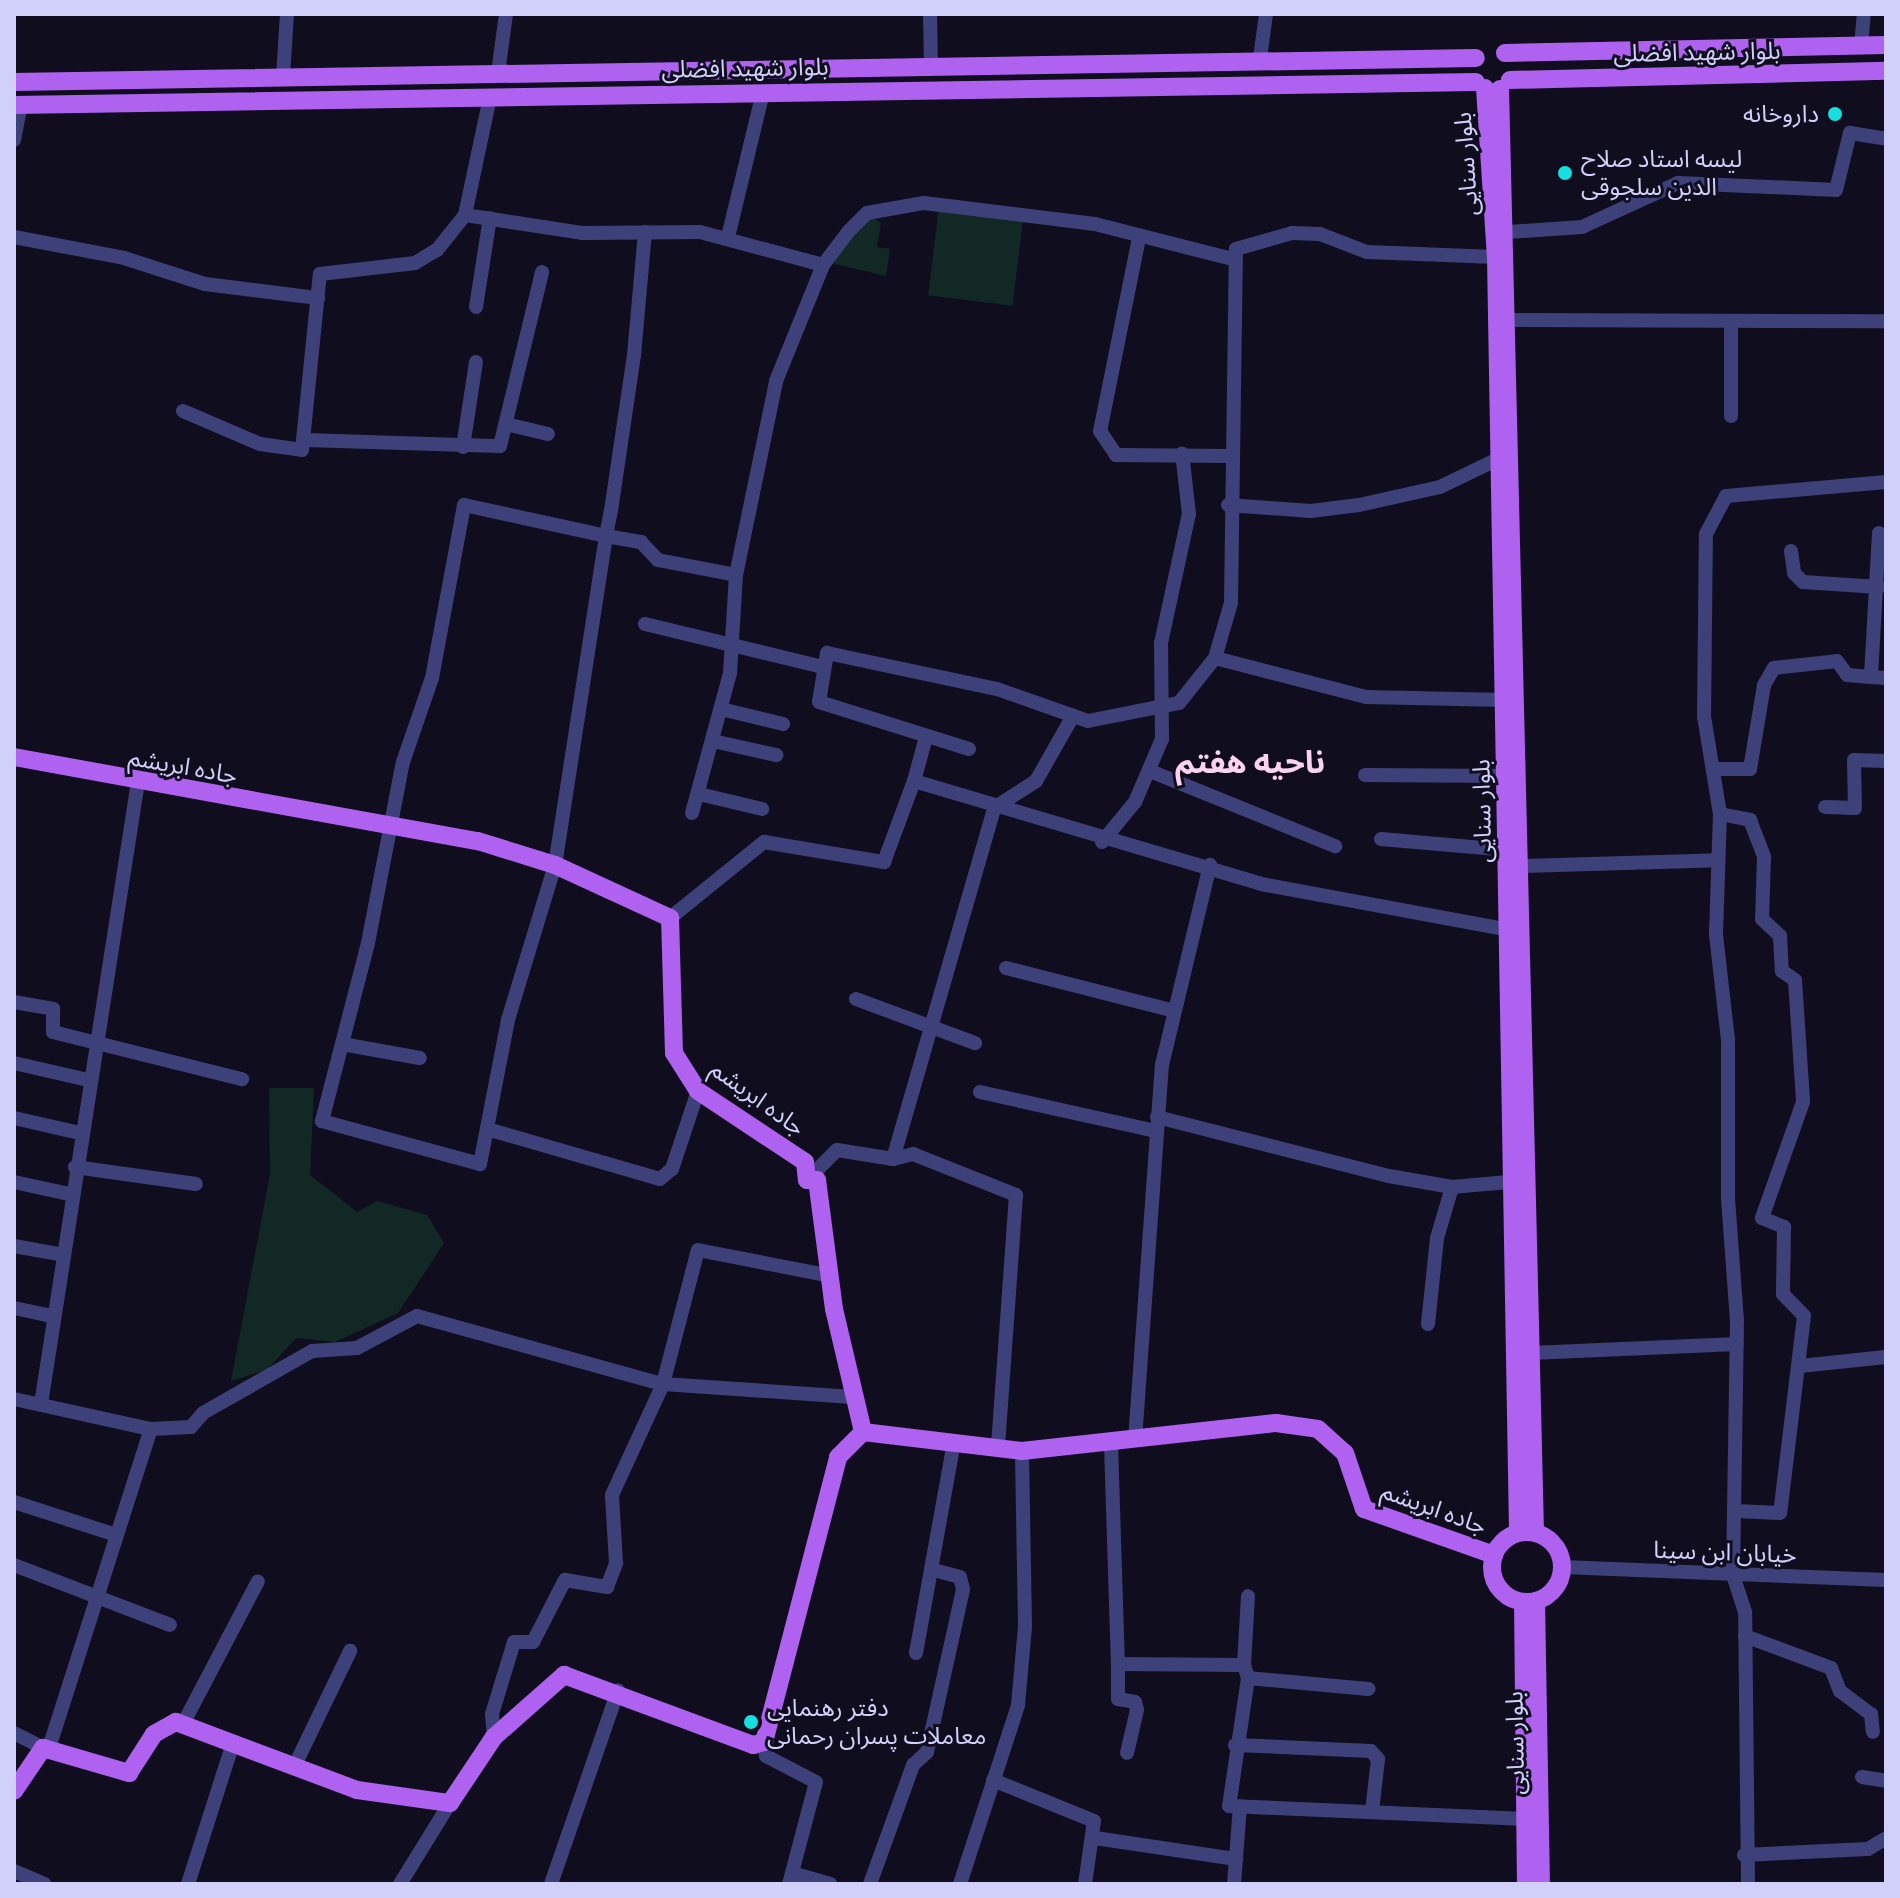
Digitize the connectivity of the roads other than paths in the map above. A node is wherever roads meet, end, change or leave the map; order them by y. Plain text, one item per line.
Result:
1 (287, 14) edge
2 (506, 14) edge
3 (930, 14) edge
4 (1266, 14) edge
5 (1864, 14) edge
6 (1886, 45) edge
7 (1861, 46) junction
8 (1505, 53) junction
9 (1260, 58) junction
10 (1476, 58) junction
11 (931, 64) junction
12 (841, 66) junction
13 (1886, 71) edge
14 (498, 73) junction
15 (291, 77) junction
16 (14, 82) edge
17 (1493, 85) junction
18 (841, 90) junction
19 (763, 92) junction
20 (490, 97) junction
21 (301, 99) junction
22 (18, 104) edge
23 (1886, 139) edge
24 (14, 140) edge
25 (465, 215) junction
26 (490, 218) junction
27 (645, 232) junction
28 (1509, 232) junction
29 (14, 237) edge
30 (728, 237) junction
31 (1139, 238) junction
32 (1496, 257) junction
33 (1232, 259) junction
34 (823, 265) junction
35 (542, 272) dead end
36 (318, 298) junction
37 (476, 307) dead end
38 (1510, 320) junction
39 (1886, 321) edge
40 (1731, 325) junction
41 (476, 362) dead end
42 (183, 411) dead end
43 (1731, 416) dead end
44 (506, 424) junction
45 (548, 434) dead end
46 (305, 440) junction
47 (463, 447) junction
48 (1182, 453) junction
49 (1229, 456) junction
50 (1500, 458) junction
51 (1886, 482) edge
52 (1228, 505) junction
53 (1879, 533) dead end
54 (606, 536) junction
55 (1791, 551) dead end
56 (1882, 566) edge
57 (736, 575) junction
58 (1879, 587) junction
59 (645, 624) dead end
60 (732, 643) junction
61 (1215, 658) junction
62 (823, 667) junction
63 (1878, 678) edge
64 (1504, 700) junction
65 (1158, 708) junction
66 (721, 709) junction
67 (1073, 716) junction
68 (783, 724) dead end
69 (926, 737) junction
70 (713, 741) junction
71 (969, 749) dead end
72 (776, 755) dead end
73 (14, 757) edge
74 (1886, 761) edge
75 (1715, 769) junction
76 (1150, 771) junction
77 (1365, 775) dead end
78 (1505, 776) junction
79 (914, 781) junction
80 (138, 782) junction
81 (699, 794) junction
82 (1825, 807) dead end
83 (994, 808) junction
84 (762, 809) dead end
85 (692, 813) dead end
86 (1720, 814) junction
87 (390, 824) junction
88 (1381, 839) dead end
89 (1102, 842) junction
90 (1335, 846) dead end
91 (1506, 850) junction
92 (1718, 860) junction
93 (555, 865) junction
94 (1210, 865) junction
95 (1521, 866) junction
96 (670, 918) junction
97 (1508, 930) junction
98 (1006, 968) dead end
99 (856, 999) dead end
100 (14, 1002) edge
101 (1171, 1010) junction
102 (930, 1029) junction
103 (94, 1041) junction
104 (975, 1043) dead end
105 (342, 1044) junction
106 (420, 1058) dead end
107 (14, 1063) edge
108 (242, 1079) dead end
109 (88, 1080) junction
110 (698, 1091) junction
111 (980, 1092) dead end
112 (14, 1118) edge
113 (1156, 1124) junction
114 (487, 1129) junction
115 (80, 1133) junction
116 (893, 1159) junction
117 (75, 1167) junction
118 (807, 1180) junction
119 (1519, 1181) junction
120 (14, 1182) edge
121 (196, 1184) dead end
122 (1452, 1187) junction
123 (69, 1194) junction
124 (14, 1246) edge
125 (59, 1254) junction
126 (830, 1276) junction
127 (14, 1308) edge
128 (51, 1316) junction
129 (1428, 1324) dead end
130 (1737, 1344) junction
131 (1531, 1353) junction
132 (1886, 1357) edge
133 (1800, 1366) junction
134 (663, 1384) junction
135 (853, 1397) junction
136 (14, 1399) edge
137 (41, 1404) junction
138 (151, 1429) junction
139 (863, 1432) junction
140 (1135, 1440) junction
141 (954, 1442) junction
142 (1111, 1444) junction
143 (998, 1449) junction
144 (1022, 1451) junction
145 (14, 1502) edge
146 (1736, 1511) junction
147 (1527, 1532) junction
148 (116, 1535) junction
149 (1494, 1555) junction
150 (14, 1565) edge
151 (1563, 1567) junction
152 (931, 1569) junction
153 (1733, 1576) junction
154 (1886, 1580) edge
155 (258, 1581) dead end
156 (98, 1596) junction
157 (1248, 1596) dead end
158 (1529, 1601) junction
159 (170, 1625) dead end
160 (1745, 1636) junction
161 (350, 1651) dead end
162 (916, 1653) dead end
163 (1118, 1664) junction
164 (1246, 1672) junction
165 (1369, 1689) dead end
166 (618, 1690) junction
167 (183, 1724) junction
168 (1873, 1732) dead end
169 (14, 1733) edge
170 (494, 1737) junction
171 (764, 1742) junction
172 (233, 1743) junction
173 (1235, 1745) junction
174 (46, 1748) junction
175 (1127, 1753) dead end
176 (295, 1765) junction
177 (1862, 1777) dead end
178 (993, 1780) junction
179 (1886, 1781) edge
180 (14, 1791) edge
181 (450, 1803) junction
182 (1240, 1806) junction
183 (1372, 1812) junction
184 (1526, 1819) junction
185 (1095, 1838) junction
186 (1886, 1838) edge
187 (1744, 1855) junction
188 (1236, 1859) junction
189 (14, 1871) edge
190 (790, 1878) edge
191 (44, 1884) edge
192 (188, 1884) edge
193 (400, 1884) edge
194 (551, 1884) edge
195 (830, 1884) edge
196 (870, 1884) edge
197 (960, 1884) edge
198 (1085, 1884) edge
199 (1234, 1884) edge
200 (1526, 1884) edge
201 (1541, 1884) edge
202 (1748, 1884) edge

1 - 15 street
2 - 14 street
3 - 11 street
4 - 9 street
5 - 7 street
6 - 7 main road, بلوار شهید افضلی
7 - 8 main road, بلوار شهید افضلی
8 - 10 main road, بلوار شهید افضلی
8 - 17 main road
9 - 10 main road, بلوار شهید افضلی
9 - 11 main road, بلوار شهید افضلی
10 - 17 main road
11 - 12 main road, بلوار شهید افضلی
12 - 14 main road, بلوار شهید افضلی
12 - 18 main road
13 - 17 main road, بلوار شهید افضلی
14 - 15 main road, بلوار شهید افضلی
15 - 16 main road, بلوار شهید افضلی
15 - 21 main road
17 - 18 main road, بلوار شهید افضلی
17 - 28 main road, بلوار سنایی
17 - 32 main road, بلوار سنایی
18 - 19 main road, بلوار شهید افضلی
19 - 20 main road, بلوار شهید افضلی
19 - 30 street
20 - 21 main road, بلوار شهید افضلی
20 - 25 street
21 - 22 main road, بلوار شهید افضلی
22 - 24 street
23 - 28 street
25 - 26 street
25 - 36 street
26 - 27 street
26 - 37 street
27 - 30 street
27 - 54 street
28 - 38 main road, بلوار سنایی
29 - 36 street
30 - 34 street
31 - 33 street
31 - 34 street
31 - 48 street
32 - 33 street
32 - 50 main road, بلوار سنایی
33 - 49 street
34 - 57 street
35 - 44 street
36 - 46 street
38 - 40 street
38 - 95 main road, بلوار سنایی
39 - 40 street
40 - 43 street
41 - 47 street
42 - 46 street
44 - 45 street
44 - 47 street
46 - 47 street
48 - 49 street
48 - 65 street
49 - 52 street
50 - 52 street
50 - 64 main road, بلوار سنایی
51 - 75 street
52 - 61 street
53 - 56 street
54 - 57 street
54 - 87 street
54 - 93 street
55 - 58 street
56 - 58 street
57 - 60 street
58 - 63 street
59 - 60 street
60 - 62 street
60 - 66 street
61 - 64 street
61 - 65 street
62 - 67 street
62 - 69 street
63 - 75 street
64 - 78 main road, بلوار سنایی
65 - 67 street
65 - 76 street
66 - 68 street
66 - 70 street
67 - 83 street
69 - 71 street
69 - 79 street
70 - 72 street
70 - 81 street
73 - 80 main road, جاده ابریشم
74 - 82 street
75 - 86 street
76 - 89 street
76 - 90 street
77 - 78 street
78 - 91 main road, بلوار سنایی
79 - 83 street
79 - 96 street
80 - 87 main road, جاده ابریشم
80 - 103 street
81 - 84 street
81 - 85 street
83 - 89 street
83 - 102 street
86 - 92 street
86 - 133 street
87 - 93 main road, جاده ابریشم
87 - 105 street
88 - 91 street
89 - 94 street
91 - 97 main road, بلوار سنایی
92 - 95 street
92 - 130 street
93 - 96 main road, جاده ابریشم
93 - 114 street
94 - 97 street
94 - 101 street
95 - 119 main road, بلوار سنایی
96 - 110 main road, جاده ابریشم
97 - 119 main road, بلوار سنایی
98 - 101 street
99 - 102 street
100 - 103 street
101 - 113 street
102 - 104 street
102 - 116 street
103 - 108 street
103 - 109 street
105 - 106 street
105 - 114 street
107 - 109 street
109 - 115 street
110 - 114 street
110 - 118 main road, جاده ابریشم
111 - 113 street
112 - 115 street
113 - 122 street
113 - 140 street
115 - 117 street
116 - 118 street
116 - 143 street
117 - 121 street
117 - 123 street
118 - 126 main road, جاده ابریشم
119 - 122 street
119 - 131 main road, بلوار سنایی
119 - 147 main road, بلوار سنایی
120 - 123 street
122 - 129 street
123 - 125 street
124 - 125 street
125 - 128 street
126 - 134 street
126 - 135 main road, جاده ابریشم
127 - 128 street
128 - 137 street
130 - 131 street
130 - 146 street
131 - 147 main road, بلوار سنایی
132 - 133 street
133 - 146 street
134 - 135 street
134 - 138 street
134 - 170 street
135 - 139 main road, جاده ابریشم
136 - 137 street
137 - 138 street
138 - 148 street
139 - 141 main road, جاده ابریشم
139 - 171 main road
140 - 142 main road, جاده ابریشم
140 - 149 main road, جاده ابریشم
141 - 143 main road, جاده ابریشم
141 - 152 street
142 - 144 main road, جاده ابریشم
142 - 163 street
143 - 144 main road, جاده ابریشم
144 - 178 street
145 - 148 street
146 - 153 street
147 - 149 main road
147 - 151 main road
148 - 156 street
149 - 158 main road
150 - 156 street
151 - 153 street, خیابان ابن سینا
151 - 158 main road
152 - 162 street
152 - 196 street
153 - 154 street, خیابان ابن سینا
153 - 160 street
155 - 167 street
156 - 159 street
156 - 174 street
157 - 164 street
158 - 184 main road, بلوار سنایی
158 - 201 main road, بلوار سنایی
160 - 168 street
160 - 187 street
161 - 176 street
163 - 164 street
163 - 175 street
164 - 165 street
164 - 173 street
166 - 170 main road
166 - 171 main road
166 - 194 street
167 - 172 main road
167 - 174 main road
169 - 174 street
170 - 181 main road
171 - 190 street
172 - 176 main road
172 - 192 street
173 - 182 street
173 - 183 street
174 - 180 main road
176 - 181 main road
177 - 179 street
178 - 185 street
178 - 197 street
181 - 193 street
182 - 183 street
182 - 188 street
183 - 184 street
184 - 200 main road, بلوار سنایی
185 - 188 street
185 - 198 street
186 - 187 street
187 - 202 street
188 - 199 street
189 - 191 street
190 - 195 street

